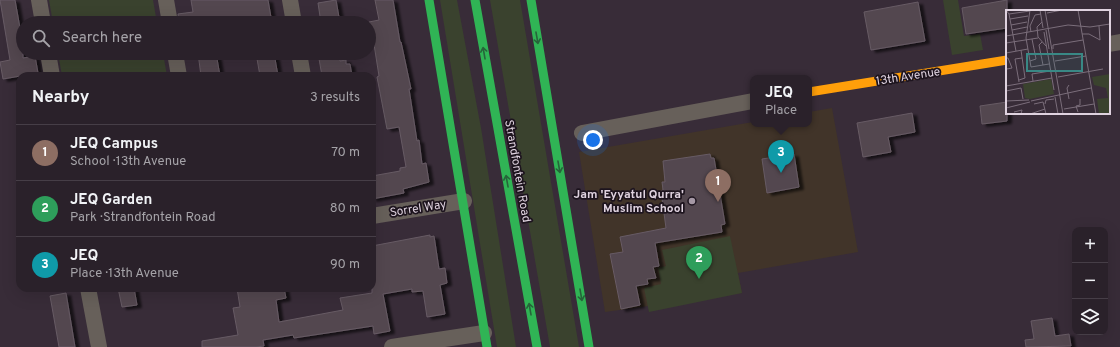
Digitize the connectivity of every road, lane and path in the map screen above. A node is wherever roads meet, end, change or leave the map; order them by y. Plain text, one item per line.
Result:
1 (39, 0) edge
2 (166, 0) edge
3 (290, 0) edge
4 (430, 0) edge
5 (475, 0) edge
6 (531, 0) edge
7 (42, 16) edge
8 (169, 16) edge
9 (293, 16) edge
10 (1120, 42) edge
11 (1110, 44) edge
12 (49, 60) edge
13 (176, 60) edge
14 (300, 60) edge
15 (1006, 60) edge
16 (51, 72) edge
17 (178, 72) edge
18 (302, 72) edge
19 (812, 92) edge
20 (750, 102) edge
21 (582, 133) dead end
22 (464, 201) junction
23 (376, 215) edge
24 (89, 292) edge
25 (486, 340) edge
26 (99, 347) edge
27 (392, 347) edge
28 (537, 347) edge
29 (589, 347) edge

1 - 7 street
2 - 8 street
3 - 9 street
4 - 22 main road
28 -> 5 main road, Strandfontein Road
6 -> 29 main road
10 - 11 street
12 - 16 street
13 - 17 street
14 - 18 street
15 - 19 main road, 13th Avenue
20 - 21 street
22 - 23 street, Sorrel Way
22 - 25 main road
24 - 26 street
25 - 27 street

